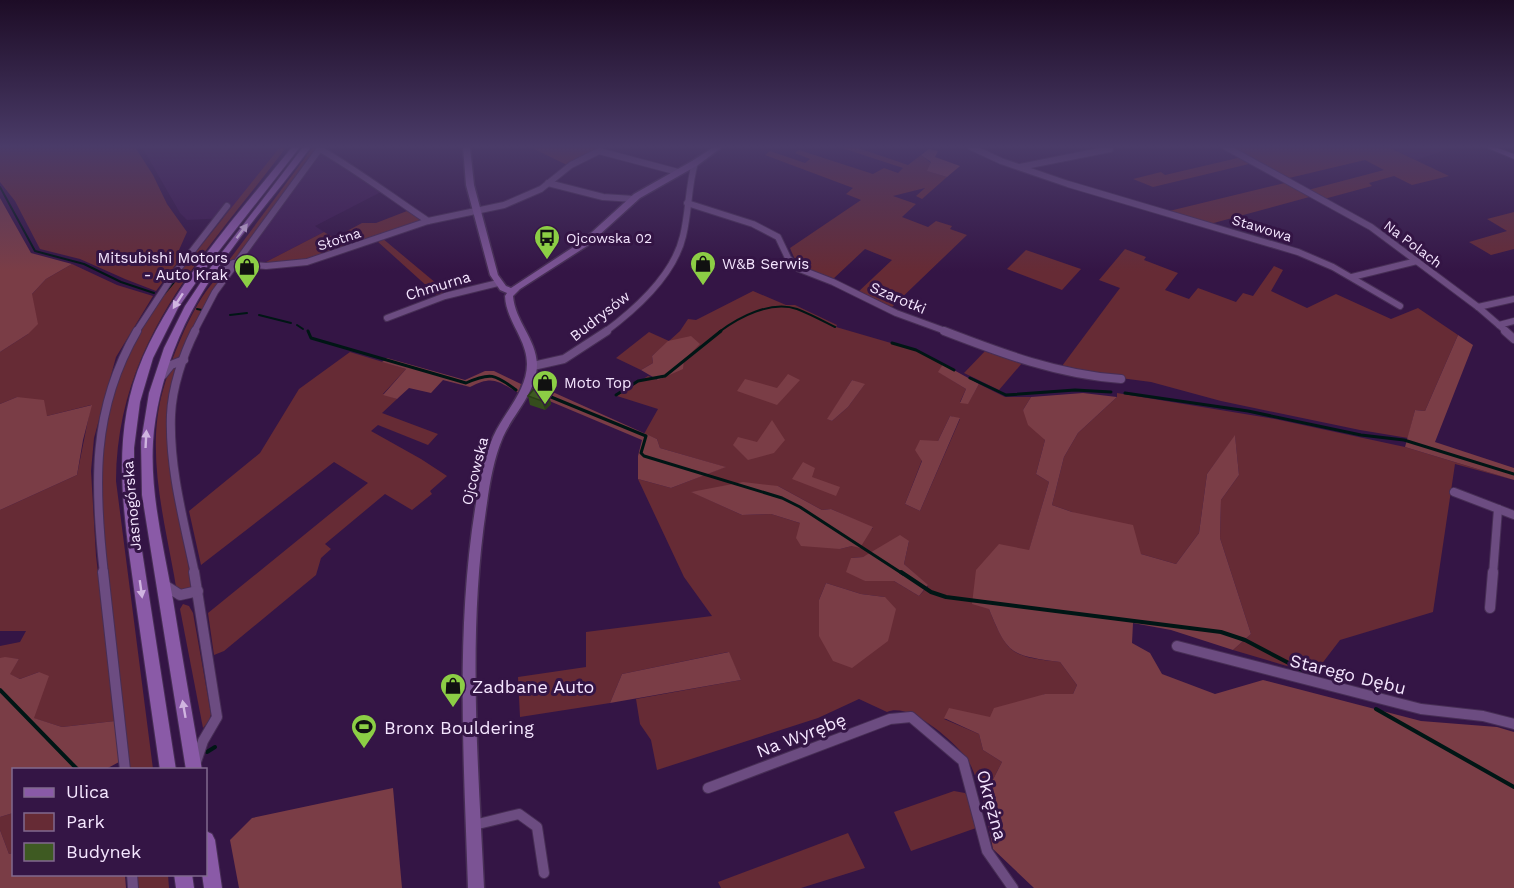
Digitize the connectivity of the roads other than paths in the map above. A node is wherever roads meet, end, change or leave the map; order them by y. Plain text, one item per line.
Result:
1 (264, 188) edge
2 (275, 188) edge
3 (291, 188) edge
4 (378, 188) edge
5 (471, 188) edge
6 (538, 188) edge
7 (569, 188) edge
8 (651, 188) edge
9 (688, 188) edge
10 (1090, 188) edge
11 (1301, 188) edge
12 (634, 199) junction
13 (687, 203) junction
14 (227, 206) dead end
15 (478, 210) junction
16 (428, 221) junction
17 (1417, 261) junction
18 (237, 262) junction
19 (1352, 277) junction
20 (207, 278) junction
21 (498, 283) junction
22 (512, 291) junction
23 (1514, 299) edge
24 (1401, 306) dead end
25 (1478, 307) junction
26 (387, 318) dead end
27 (1514, 321) edge
28 (1498, 325) junction
29 (1514, 339) edge
30 (184, 360) junction
31 (533, 366) junction
32 (1121, 379) dead end
33 (156, 383) junction
34 (1454, 492) dead end
35 (1498, 509) junction
36 (1514, 515) edge
37 (163, 583) junction
38 (198, 591) junction
39 (1490, 608) dead end
40 (1177, 646) dead end
41 (905, 716) joint
42 (1514, 724) edge
43 (125, 768) edge
44 (168, 768) edge
45 (194, 768) edge
46 (708, 788) dead end
47 (474, 825) junction
48 (207, 847) edge
49 (544, 873) dead end
50 (213, 888) edge
51 (476, 888) edge
52 (1013, 888) edge

1 -> 44 main road, Jasnogórska
20 -> 2 main road, Jasnogórska
3 - 18 street
4 - 16 street
5 - 15 street
6 - 15 street, Słotna
7 - 12 street
8 - 12 street
9 - 13 street, Budrysów
10 - 19 street, Stawowa
11 - 17 street, Na Polach
12 - 22 street
13 - 31 street, Budrysów
13 - 32 street, Szarotki
14 - 43 street
15 - 16 street, Słotna
15 - 21 street
16 - 18 street, Słotna
17 - 19 street
17 - 25 street, Na Polach
18 - 20 street
18 - 30 street
19 - 24 street, Stawowa
20 - 33 main road, Jasnogórska
21 - 22 street
21 - 26 street, Chmurna
22 - 31 street
23 - 25 street
25 - 28 street, Na Polach
27 - 28 street
28 - 29 street, Na Polach
30 - 33 street
30 - 38 street
31 - 47 street, Ojcowska
37 -> 33 main road, Jasnogórska
34 - 35 street
35 - 36 street
35 - 39 street
37 - 38 street
45 -> 37 main road, Jasnogórska
38 - 45 street
40 - 42 street, Starego Dębu
41 - 46 street, Na Wyrębę
41 - 52 street, Okrężna
47 - 49 street
47 - 51 street, Ojcowska
48 - 50 main road

